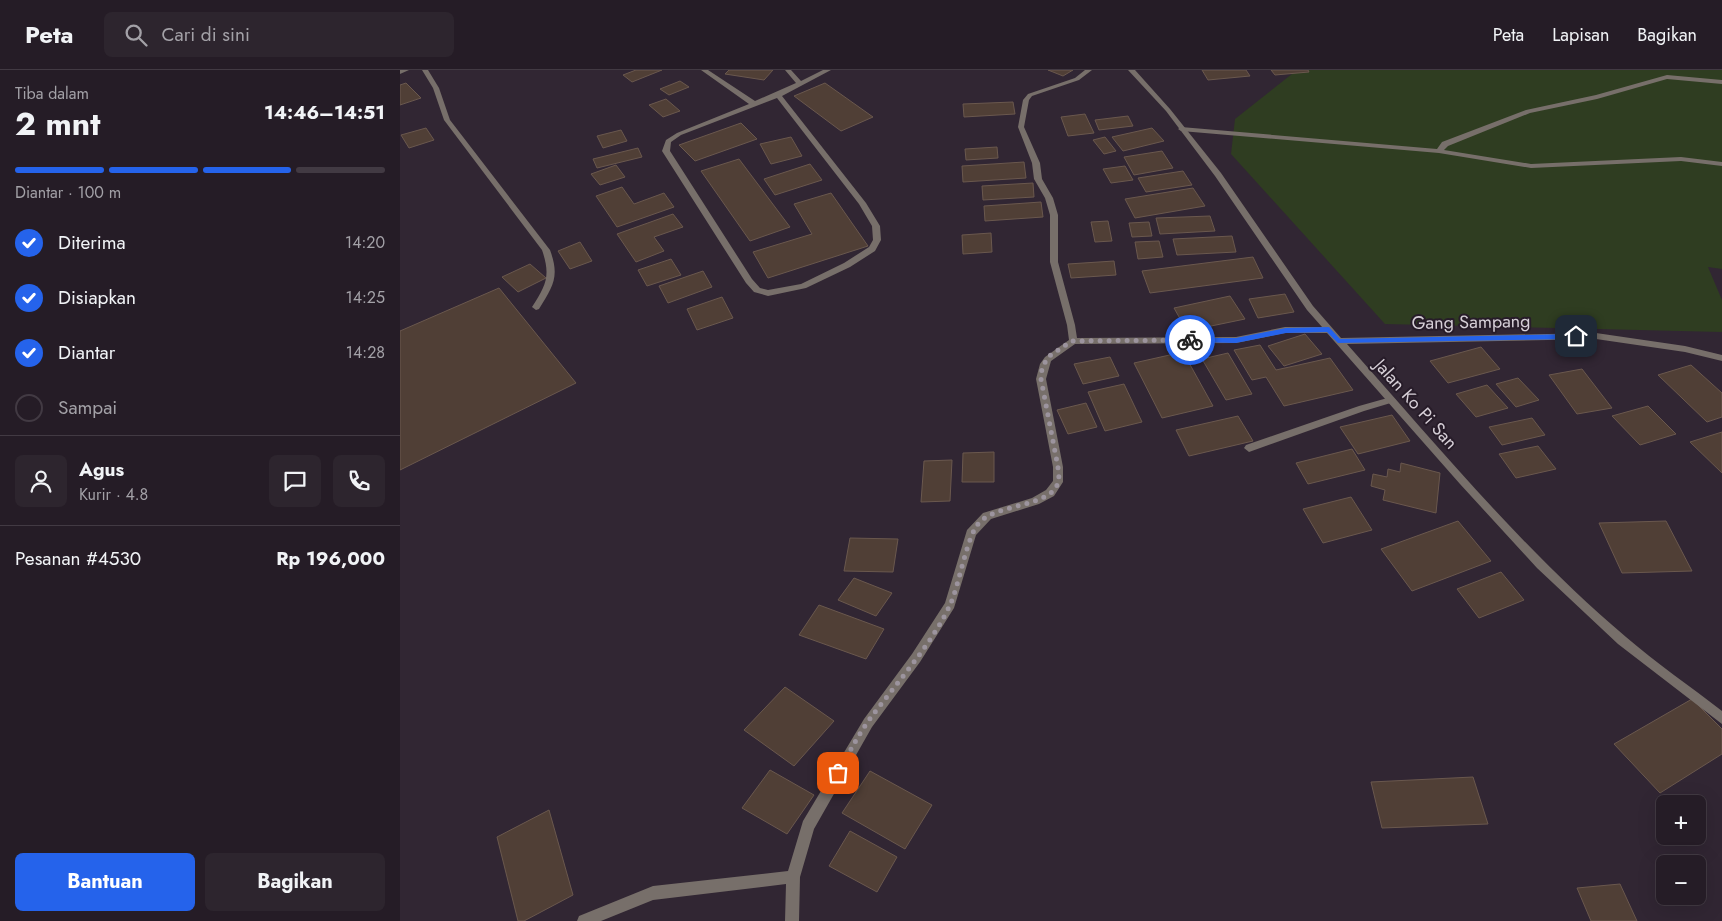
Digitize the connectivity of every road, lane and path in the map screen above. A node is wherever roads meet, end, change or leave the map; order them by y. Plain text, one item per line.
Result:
1 (406, 70) edge
2 (425, 70) edge
3 (704, 70) edge
4 (788, 70) edge
5 (828, 70) edge
6 (1089, 70) edge
7 (1131, 70) edge
8 (400, 72) edge
9 (1666, 73) edge
10 (1722, 82) edge
11 (800, 84) junction
12 (778, 95) junction
13 (754, 104) junction
14 (1181, 129) junction
15 (1438, 151) junction
16 (1722, 164) edge
17 (536, 307) dead end
18 (1329, 330) junction
19 (1072, 341) junction
20 (1338, 341) junction
21 (1722, 358) edge
22 (1391, 400) junction
23 (1249, 448) dead end
24 (1722, 718) edge
25 (792, 877) junction
26 (584, 921) edge
27 (792, 921) edge

1 - 8 street
2 - 17 street
3 - 13 street
4 - 11 street
5 - 11 street
6 - 19 street
7 - 14 street, Jalan Ko Pi San
9 - 10 street
9 - 15 street
11 - 12 street
12 - 13 street
12 - 13 street
14 - 15 street
14 - 18 street, Jalan Ko Pi San
15 - 16 street
18 - 19 street
18 - 20 street, Jalan Ko Pi San
19 - 25 street
20 - 21 street, Gang Sampang
20 - 22 street, Jalan Ko Pi San
22 - 23 street
22 - 24 street, Jalan Ko Pi San
25 - 26 street
25 - 27 street

